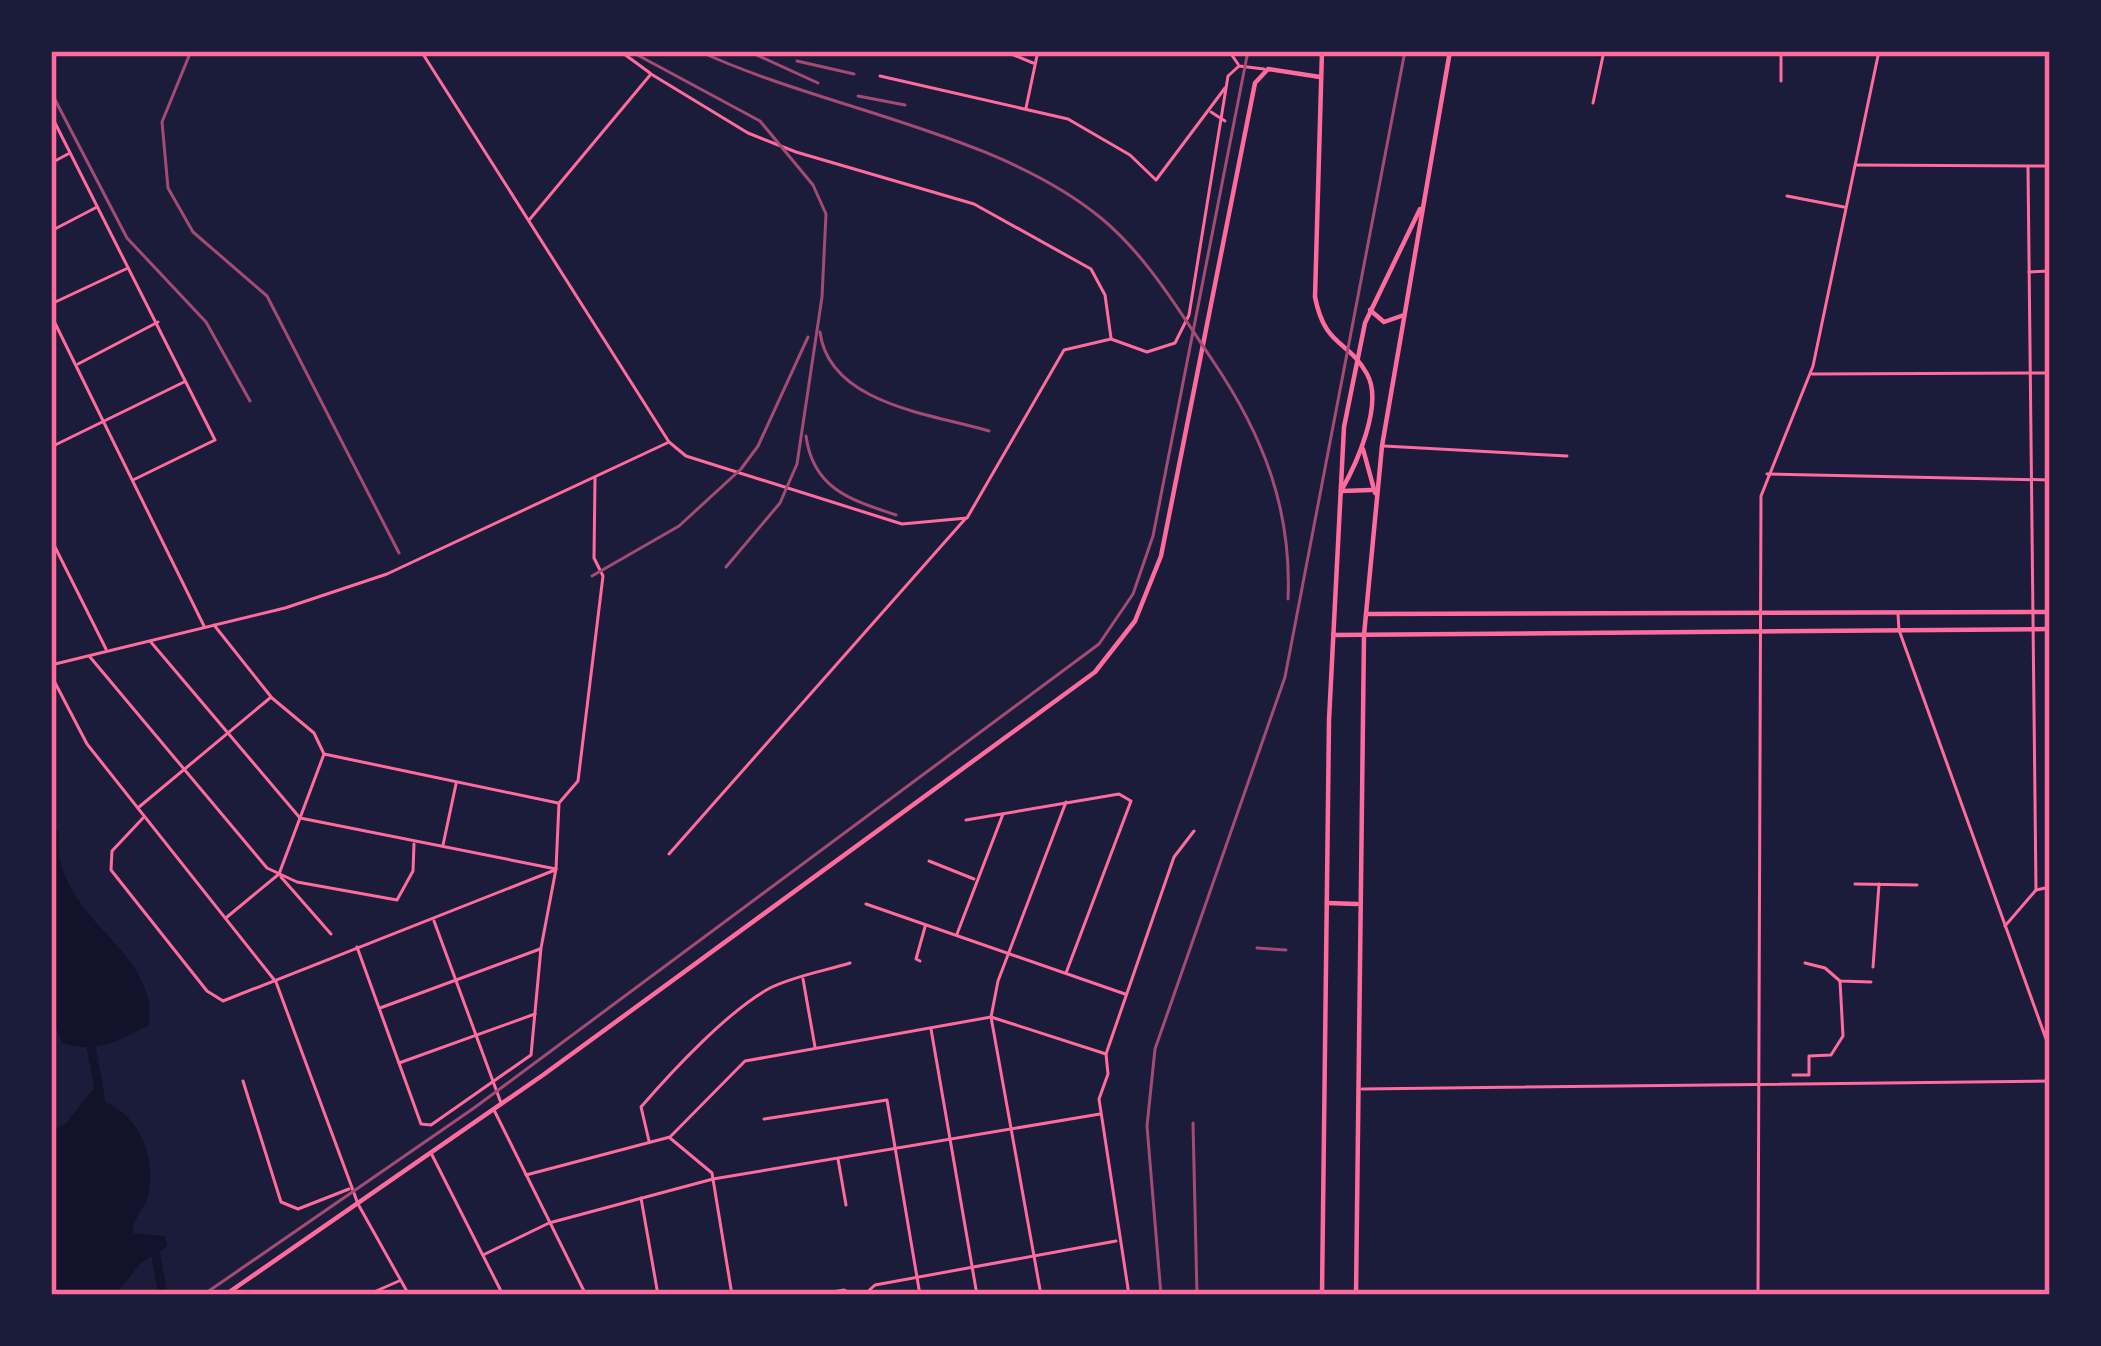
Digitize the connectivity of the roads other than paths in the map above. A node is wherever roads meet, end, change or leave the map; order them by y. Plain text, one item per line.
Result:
1 (421, 51) edge
2 (620, 51) edge
3 (1004, 51) edge
4 (1038, 51) edge
5 (1228, 51) edge
6 (1322, 51) edge
7 (1450, 51) edge
8 (1604, 51) edge
9 (1780, 51) edge
10 (1879, 51) edge
11 (1033, 63) junction
12 (1239, 66) junction
13 (1268, 69) junction
14 (651, 74) junction
15 (880, 76) dead end
16 (1320, 76) junction
17 (1781, 81) dead end
18 (1225, 88) junction
19 (1593, 103) dead end
20 (1025, 109) junction
21 (1209, 112) junction
22 (51, 115) edge
23 (1225, 122) junction
24 (70, 153) junction
25 (51, 163) edge
26 (1856, 165) junction
27 (2050, 166) edge
28 (2028, 167) junction
29 (1787, 196) dead end
30 (1423, 204) junction
31 (100, 206) junction
32 (1847, 208) junction
33 (529, 221) junction
34 (51, 231) edge
35 (1400, 247) junction
36 (1415, 260) junction
37 (130, 267) junction
38 (2050, 271) edge
39 (2030, 272) junction
40 (51, 304) edge
41 (1370, 310) junction
42 (51, 315) edge
43 (1404, 315) junction
44 (158, 322) junction
45 (1111, 340) junction
46 (76, 365) junction
47 (2030, 373) junction
48 (2050, 373) edge
49 (1811, 374) junction
50 (186, 380) junction
51 (104, 421) junction
52 (669, 442) junction
53 (1382, 446) junction
54 (51, 447) edge
55 (1364, 449) junction
56 (1568, 456) dead end
57 (1767, 474) junction
58 (596, 478) junction
59 (134, 480) junction
60 (2032, 480) junction
61 (2050, 480) edge
62 (1341, 491) junction
63 (1376, 493) junction
64 (967, 518) junction
65 (51, 539) edge
66 (1763, 612) junction
67 (2033, 612) junction
68 (2050, 612) edge
69 (1898, 613) junction
70 (1366, 614) junction
71 (213, 624) junction
72 (204, 626) junction
73 (2032, 629) junction
74 (2050, 629) edge
75 (1899, 630) junction
76 (1763, 631) junction
77 (1333, 635) junction
78 (1364, 635) junction
79 (149, 640) junction
80 (106, 650) junction
81 (88, 655) junction
82 (51, 665) edge
83 (51, 675) edge
84 (272, 698) junction
85 (226, 736) junction
86 (324, 754) junction
87 (183, 770) junction
88 (457, 784) junction
89 (1066, 802) junction
90 (559, 803) junction
91 (138, 808) junction
92 (1003, 814) junction
93 (145, 817) junction
94 (300, 818) junction
95 (966, 820) dead end
96 (1194, 831) dead end
97 (414, 841) junction
98 (443, 846) junction
99 (669, 854) dead end
100 (929, 861) dead end
101 (556, 869) junction
102 (278, 874) junction
103 (976, 880) junction
104 (1855, 884) dead end
105 (1880, 884) junction
106 (1917, 885) dead end
107 (2050, 887) edge
108 (2036, 890) junction
109 (1327, 903) junction
110 (866, 904) dead end
111 (1359, 904) junction
112 (227, 917) junction
113 (433, 920) junction
114 (926, 925) junction
115 (2005, 926) junction
116 (331, 934) dead end
117 (957, 936) junction
118 (357, 947) junction
119 (541, 948) junction
120 (1012, 955) junction
121 (920, 961) dead end
122 (850, 963) dead end
123 (1805, 963) dead end
124 (1873, 967) dead end
125 (1066, 974) junction
126 (802, 978) junction
127 (452, 981) junction
128 (1840, 981) junction
129 (276, 982) junction
130 (1871, 982) dead end
131 (1126, 994) junction
132 (378, 1008) junction
133 (535, 1014) junction
134 (991, 1017) junction
135 (931, 1028) junction
136 (472, 1037) junction
137 (815, 1048) junction
138 (2050, 1050) edge
139 (1106, 1054) junction
140 (397, 1064) junction
141 (1793, 1075) dead end
142 (243, 1081) dead end
143 (2050, 1081) edge
144 (493, 1083) junction
145 (1760, 1084) junction
146 (1357, 1089) junction
147 (502, 1104) junction
148 (494, 1110) junction
149 (1100, 1114) junction
150 (764, 1119) dead end
151 (1011, 1126) junction
152 (670, 1137) junction
153 (950, 1138) junction
154 (649, 1141) junction
155 (898, 1146) junction
156 (431, 1153) junction
157 (838, 1156) junction
158 (526, 1175) junction
159 (713, 1179) junction
160 (351, 1187) junction
161 (640, 1198) junction
162 (358, 1204) junction
163 (846, 1204) dead end
164 (549, 1223) junction
165 (1118, 1241) junction
166 (483, 1255) junction
167 (1034, 1256) junction
168 (973, 1267) junction
169 (917, 1278) junction
170 (401, 1280) junction
171 (225, 1295) edge
172 (367, 1295) edge
173 (409, 1295) edge
174 (503, 1295) edge
175 (586, 1295) edge
176 (658, 1295) edge
177 (733, 1295) edge
178 (815, 1295) edge
179 (854, 1295) edge
180 (864, 1295) edge
181 (920, 1295) edge
182 (977, 1295) edge
183 (1041, 1295) edge
184 (1129, 1295) edge
185 (1322, 1295) edge
186 (1356, 1295) edge
187 (1758, 1295) edge

1 - 33 street
2 - 14 street
3 - 11 street
4 - 11 street
5 - 12 street
6 - 16 main road
7 - 30 main road
8 - 19 street
9 - 17 street
10 - 26 street
11 - 20 street
12 - 13 street
12 - 18 street
13 - 16 main road
13 - 147 main road
14 - 33 street
14 - 45 street
15 - 20 street
16 - 55 main road
18 - 21 street
18 - 23 street
20 - 21 street
21 - 23 street
22 - 24 street
23 - 45 street
24 - 25 street
24 - 31 street
26 - 28 street
26 - 32 street
27 - 28 street
28 - 39 street
29 - 32 street
30 - 35 main road
30 - 36 main road
31 - 34 street
31 - 37 street
32 - 49 street
33 - 52 street
35 - 36 main road
35 - 41 main road
36 - 43 main road
37 - 40 street
37 - 44 street
38 - 39 street
39 - 47 street
41 - 43 main road
41 - 62 main road
42 - 46 street
43 - 53 main road
44 - 46 street
44 - 50 street
45 - 64 street
46 - 51 street
47 - 48 street
47 - 49 street
47 - 60 street
49 - 57 street
50 - 51 street
50 - 59 street
51 - 54 street
51 - 59 street
52 - 58 street
52 - 64 street
53 - 56 street
53 - 63 main road
55 - 62 main road
55 - 63 main road
57 - 60 street
57 - 66 street
58 - 71 street
58 - 90 street
59 - 72 street
60 - 61 street
60 - 67 street
62 - 63 main road
62 - 77 main road
63 - 70 main road
64 - 99 street
65 - 80 street
66 - 69 main road
66 - 70 main road
66 - 76 street
67 - 68 main road
67 - 69 main road
67 - 73 street
69 - 75 street
70 - 78 main road
71 - 72 street
71 - 84 street
72 - 79 street
73 - 74 main road
73 - 75 main road
73 - 108 street
75 - 76 main road
75 - 115 street
76 - 78 main road
76 - 145 street
77 - 78 main road
77 - 109 main road
78 - 111 main road
79 - 80 street
79 - 85 street
80 - 81 street
81 - 82 street
81 - 87 street
83 - 91 street
84 - 85 street
84 - 86 street
85 - 87 street
85 - 94 street
86 - 88 street
86 - 94 street
87 - 91 street
87 - 102 street
88 - 90 street
88 - 98 street
89 - 92 street
89 - 120 street
89 - 125 street
90 - 101 street
91 - 93 street
92 - 95 street
92 - 103 street
93 - 112 street
93 - 129 street
94 - 97 street
94 - 102 street
96 - 131 street
97 - 98 street
97 - 102 street
98 - 101 street
100 - 103 street
101 - 113 street
101 - 119 street
102 - 112 street
102 - 116 street
103 - 117 street
104 - 105 street
105 - 106 street
105 - 124 street
107 - 108 street
108 - 115 street
109 - 111 main road
109 - 185 main road
110 - 114 street
111 - 146 main road
112 - 129 street
113 - 118 street
113 - 127 street
114 - 117 street
114 - 121 street
115 - 138 street
117 - 120 street
118 - 129 street
118 - 132 street
119 - 127 street
119 - 133 street
120 - 125 street
120 - 134 street
122 - 126 street
123 - 128 street
125 - 131 street
126 - 137 street
126 - 154 street
127 - 132 street
127 - 136 street
128 - 130 street
128 - 141 street
129 - 160 street
131 - 139 street
132 - 140 street
133 - 136 street
133 - 144 street
134 - 135 street
134 - 139 street
134 - 151 street
135 - 137 street
135 - 153 street
136 - 140 street
136 - 144 street
137 - 152 street
139 - 149 street
140 - 144 street
142 - 160 street
143 - 145 street
144 - 147 street
145 - 146 street
145 - 187 street
146 - 186 main road
147 - 148 main road
148 - 156 main road
148 - 158 street
149 - 151 street
149 - 165 street
150 - 155 street
151 - 153 street
151 - 167 street
152 - 154 street
152 - 159 street
153 - 155 street
153 - 168 street
154 - 158 street
155 - 157 street
155 - 169 street
156 - 162 main road
156 - 166 street
157 - 159 street
157 - 163 street
158 - 164 street
159 - 161 street
159 - 177 street
160 - 162 street
161 - 164 street
161 - 176 street
162 - 170 street
162 - 171 main road
164 - 166 street
164 - 175 street
165 - 167 street
165 - 184 street
166 - 174 street
167 - 168 street
167 - 183 street
168 - 169 street
168 - 182 street
169 - 180 street
169 - 181 street
170 - 172 street
170 - 173 street
178 - 179 street

